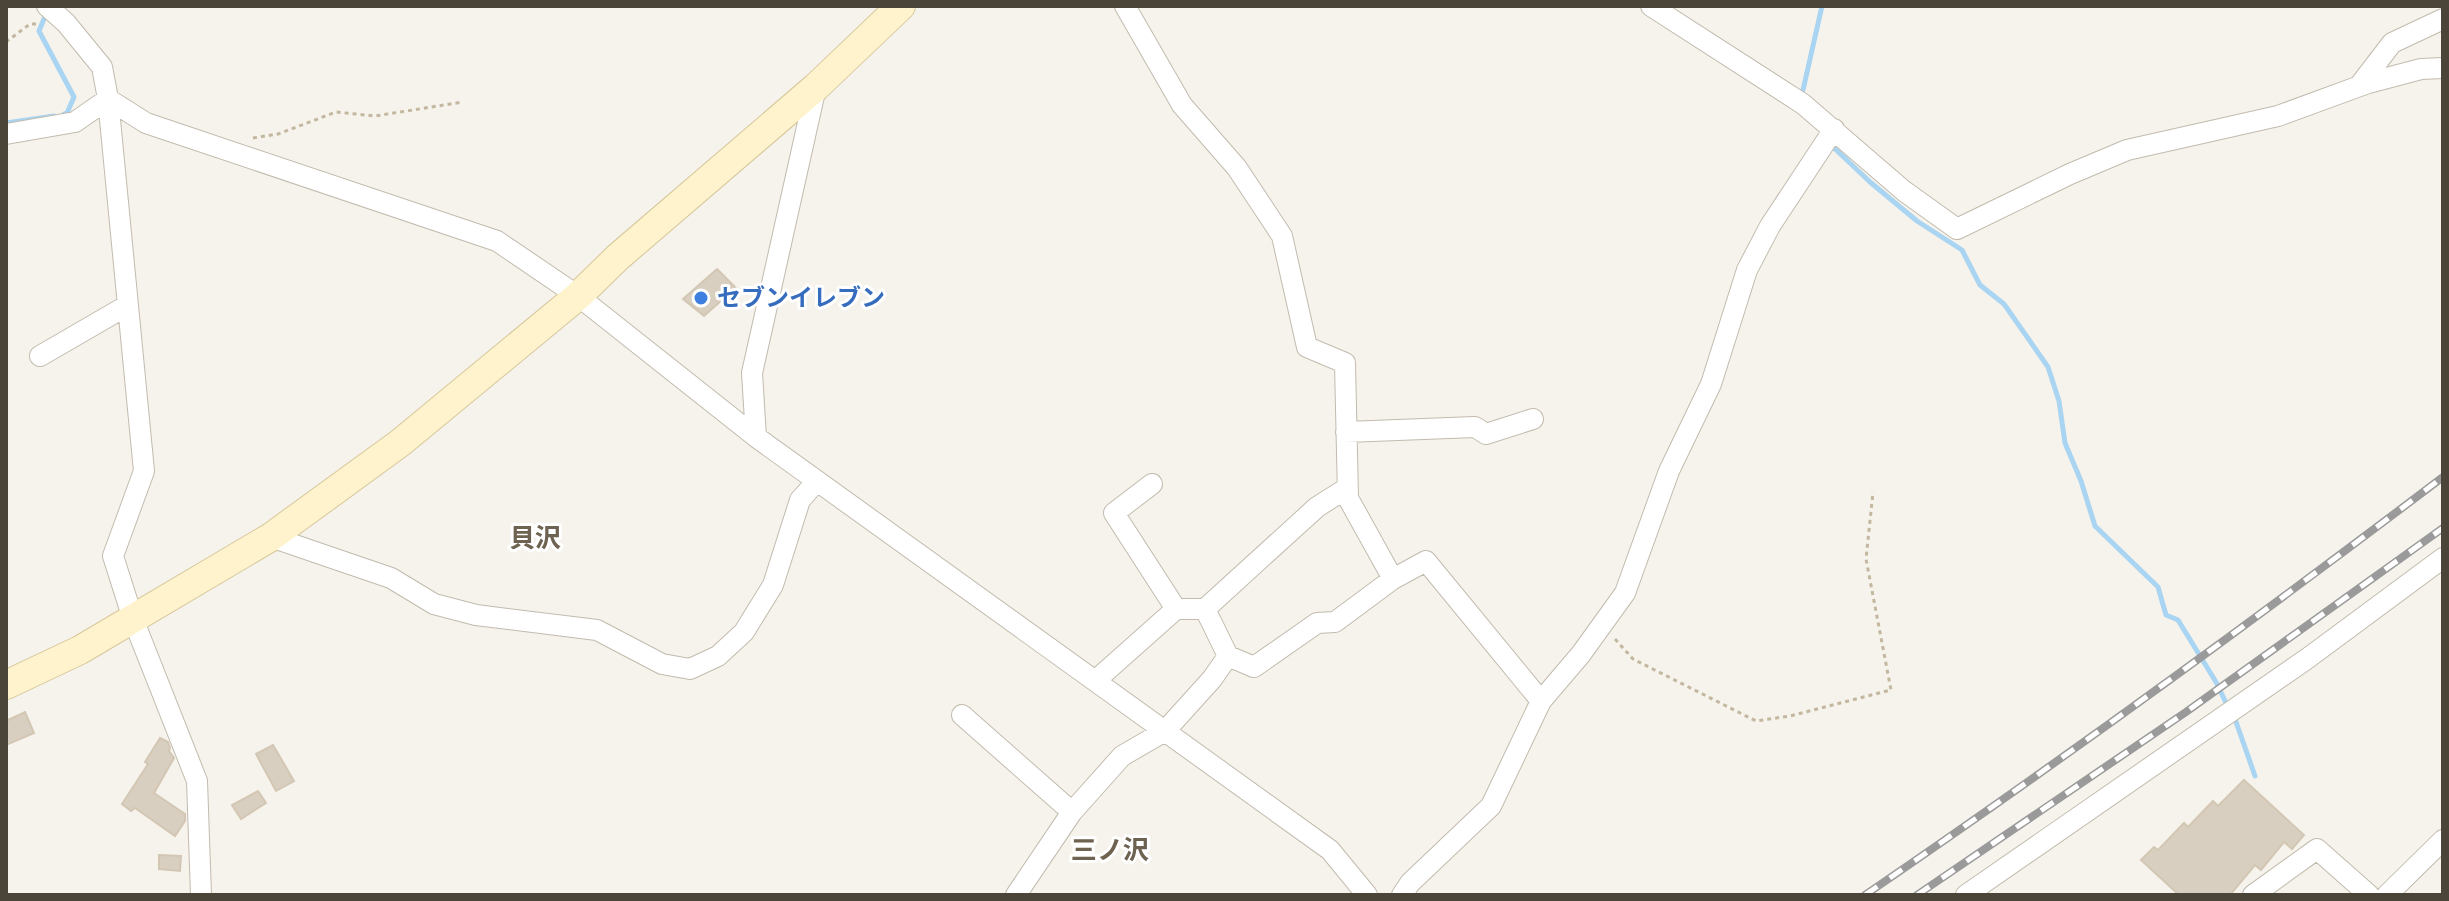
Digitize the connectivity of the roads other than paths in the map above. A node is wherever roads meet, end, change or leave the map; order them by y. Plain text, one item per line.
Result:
1 (47, 6) edge
2 (901, 6) edge
3 (1125, 6) edge
4 (1651, 6) edge
5 (69, 15) edge
6 (2443, 19) edge
7 (2443, 68) edge
8 (2359, 86) junction
9 (816, 87) junction
10 (108, 99) junction
11 (1834, 129) junction
12 (6, 134) edge
13 (578, 296) junction
14 (128, 305) junction
15 (40, 356) dead end
16 (1533, 419) dead end
17 (1346, 432) junction
18 (756, 437) junction
19 (817, 481) junction
20 (1152, 484) dead end
21 (1347, 488) junction
22 (271, 537) junction
23 (2443, 558) edge
24 (1393, 579) junction
25 (1176, 609) junction
26 (1205, 609) junction
27 (133, 619) junction
28 (1228, 656) junction
29 (1095, 681) junction
30 (6, 685) edge
31 (1541, 701) junction
32 (962, 715) dead end
33 (1165, 731) junction
34 (1072, 812) junction
35 (2443, 840) edge
36 (201, 895) edge
37 (1016, 895) edge
38 (1367, 895) edge
39 (1402, 895) edge
40 (1966, 895) edge
41 (2253, 895) edge
42 (2369, 895) edge
43 (2387, 895) edge

1 - 5 street
2 - 9 street
3 - 17 street
4 - 11 street
5 - 10 street
6 - 8 street
7 - 8 street
8 - 11 street
9 - 13 street
9 - 18 street
10 - 12 street
10 - 13 street
10 - 14 street
11 - 31 street
13 - 18 street
13 - 22 street
14 - 15 street
14 - 27 street
16 - 17 street
17 - 21 street
18 - 19 street
19 - 22 street
19 - 29 street
20 - 25 street
21 - 24 street
21 - 26 street
22 - 27 street
23 - 40 street
24 - 28 street
24 - 31 street
25 - 26 street
25 - 29 street
26 - 28 street
27 - 30 street
27 - 36 street
28 - 33 street
29 - 33 street
31 - 39 street
32 - 34 street
33 - 34 street
33 - 38 street
34 - 37 street
35 - 43 street
41 - 42 street

